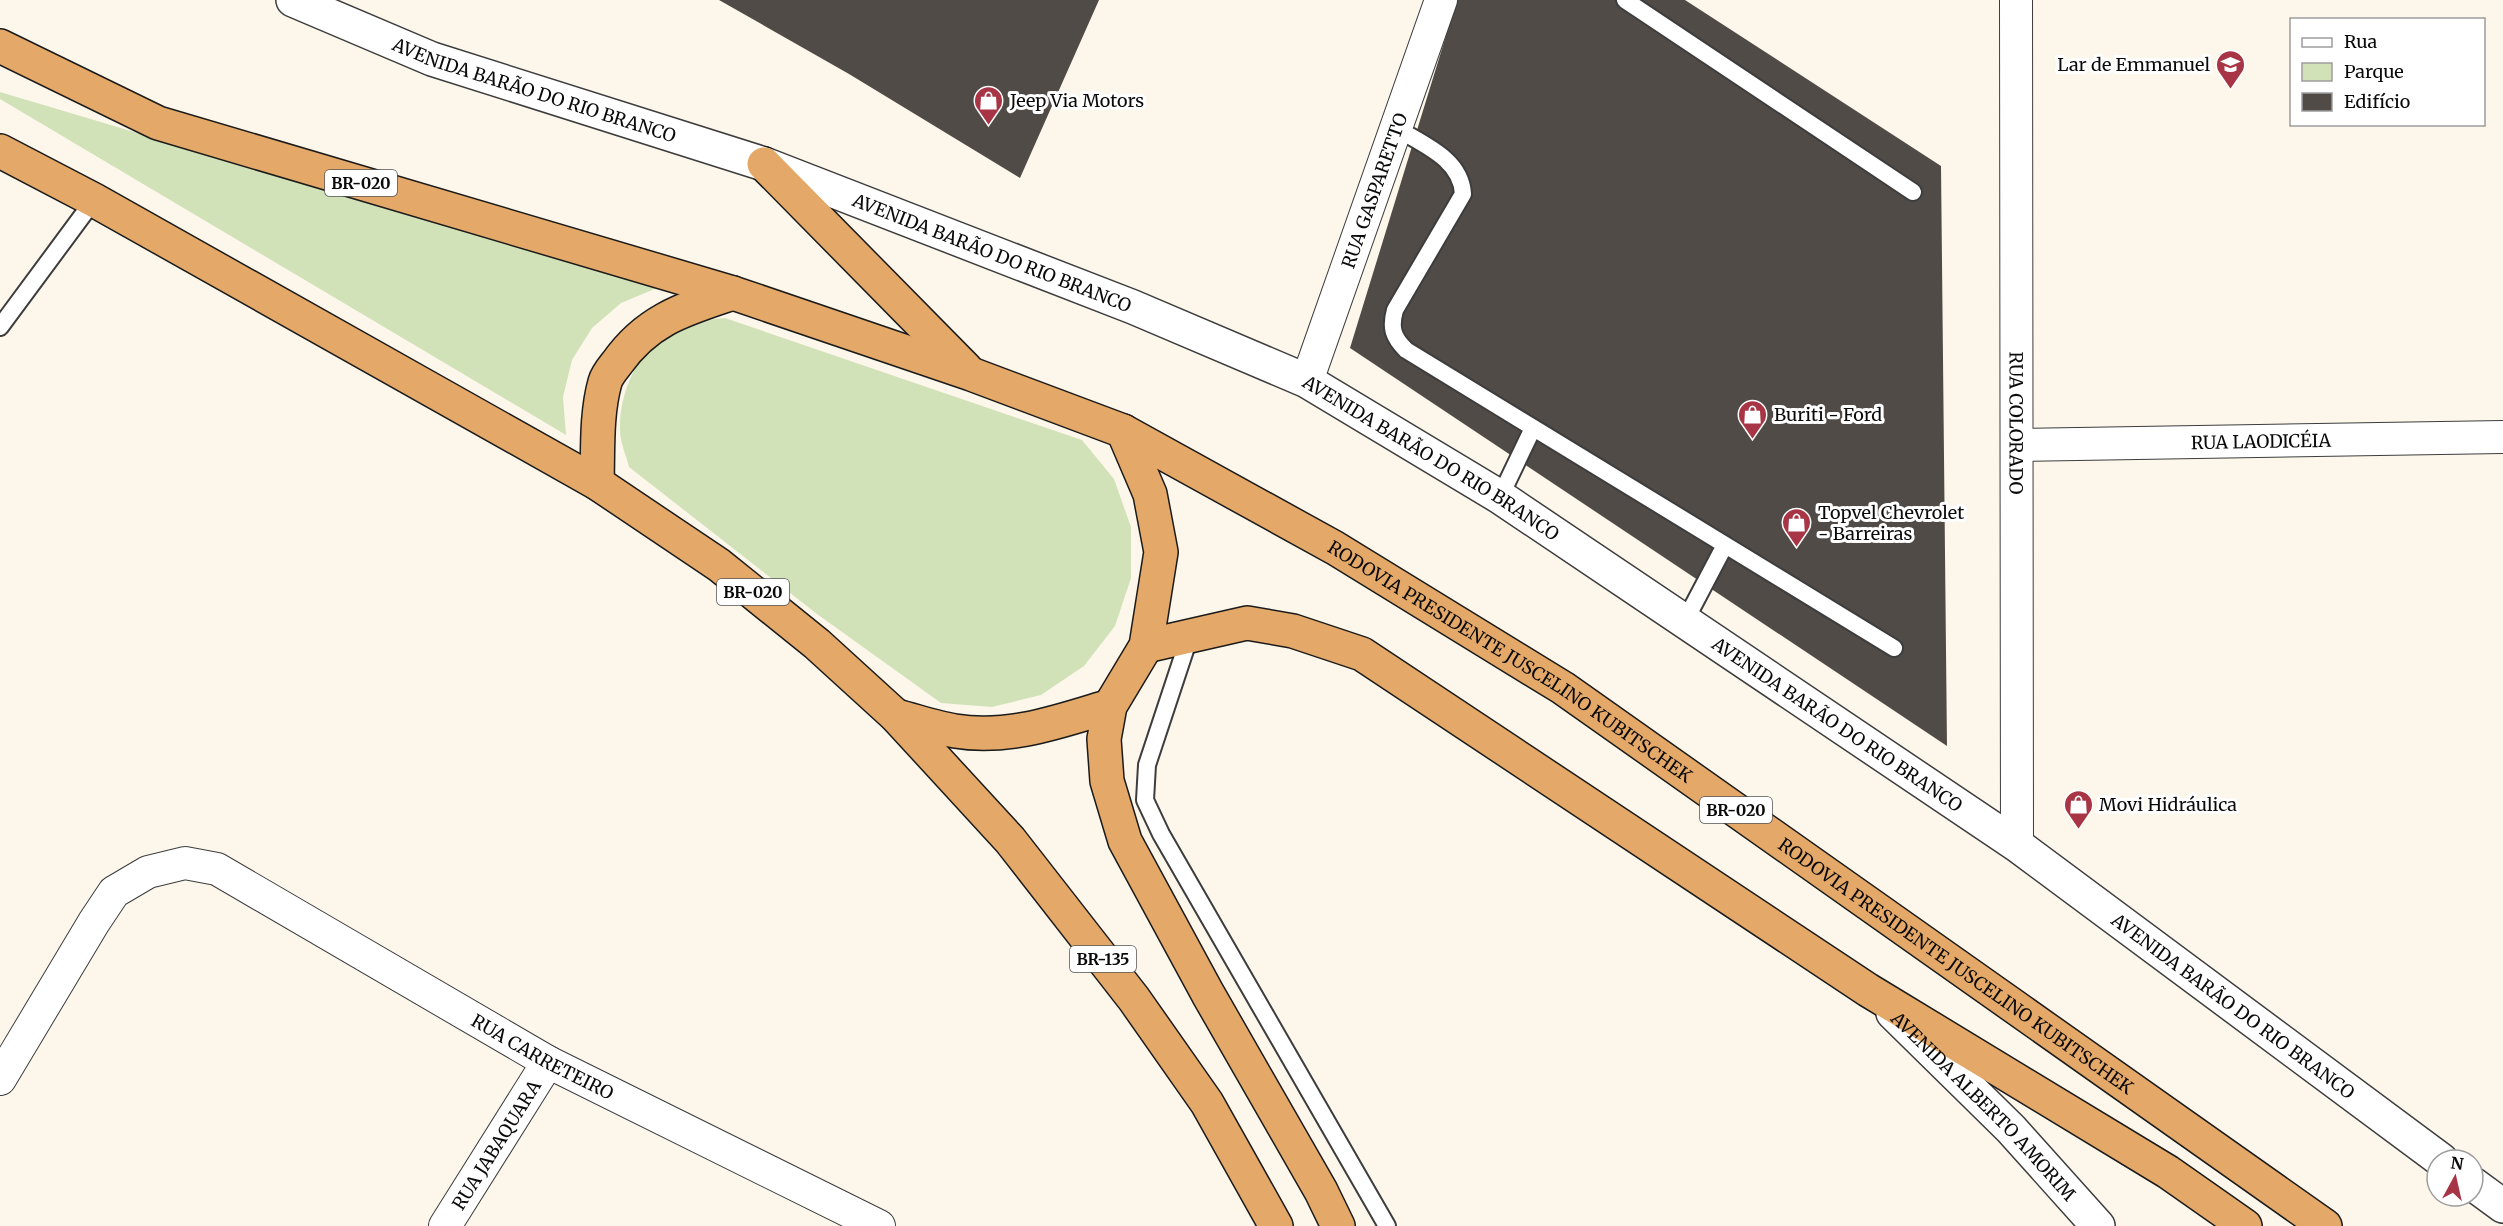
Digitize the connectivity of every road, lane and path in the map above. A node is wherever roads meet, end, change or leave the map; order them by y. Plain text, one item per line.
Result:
1 (293, 0) edge
2 (1441, 0) edge
3 (1625, 0) edge
4 (2016, 0) edge
5 (0, 46) edge
6 (0, 72) edge
7 (158, 123) junction
8 (1396, 128) junction
9 (0, 151) edge
10 (764, 164) junction
11 (1913, 192) dead end
12 (94, 200) junction
13 (733, 292) junction
14 (0, 327) edge
15 (971, 374) junction
16 (1307, 381) junction
17 (1533, 428) junction
18 (1123, 432) junction
19 (2503, 437) edge
20 (2018, 445) junction
21 (597, 483) junction
22 (1500, 497) junction
23 (1725, 545) junction
24 (1685, 621) junction
25 (1190, 635) junction
26 (1146, 646) junction
27 (1894, 648) dead end
28 (1110, 706) junction
29 (896, 716) junction
30 (2017, 845) junction
31 (1868, 990) junction
32 (548, 1062) junction
33 (0, 1079) edge
34 (2425, 1149) edge
35 (2485, 1193) edge
36 (2503, 1206) edge
37 (445, 1226) edge
38 (879, 1226) edge
39 (1276, 1226) edge
40 (1340, 1226) edge
41 (1387, 1226) edge
42 (2098, 1226) edge
43 (2245, 1226) edge
44 (2325, 1226) edge

1 - 10 street, AVENIDA BARÃO DO RIO BRANCO
2 - 8 street, RUA GASPARETTO
3 - 11 lane
4 - 20 street, RUA COLORADO
5 - 7 highway, BR-020
6 - 7 highway
7 - 13 highway, BR-020
8 - 16 street, RUA GASPARETTO
8 - 17 lane
9 - 12 highway, BR-020
10 - 15 highway
10 - 16 street, AVENIDA BARÃO DO RIO BRANCO
12 - 14 lane
12 - 21 highway, BR-020
13 - 15 highway, BR-020
13 - 21 highway
15 - 18 highway, BR-020
16 - 22 street, AVENIDA BARÃO DO RIO BRANCO
17 - 22 lane
17 - 23 lane
18 - 26 highway
18 - 44 highway, RODOVIA PRESIDENTE JUSCELINO KUBITSCHEK / BR-020
19 - 20 street, RUA LAODICÉIA
20 - 30 street, RUA COLORADO
21 - 29 highway, BR-020
22 - 24 street, AVENIDA BARÃO DO RIO BRANCO
23 - 24 lane
23 - 27 lane
24 - 30 street, AVENIDA BARÃO DO RIO BRANCO
25 - 26 highway
25 - 31 highway
25 - 41 lane
26 - 28 highway
28 - 29 highway, BR-020
28 - 40 highway
29 - 39 highway, BR-135
30 - 34 street, AVENIDA BARÃO DO RIO BRANCO
31 - 42 street, AVENIDA ALBERTO AMORIM
31 - 43 highway
32 - 33 street, RUA CARRETEIRO
32 - 37 street, RUA JABAQUARA
32 - 38 street, RUA CARRETEIRO
35 - 36 street

